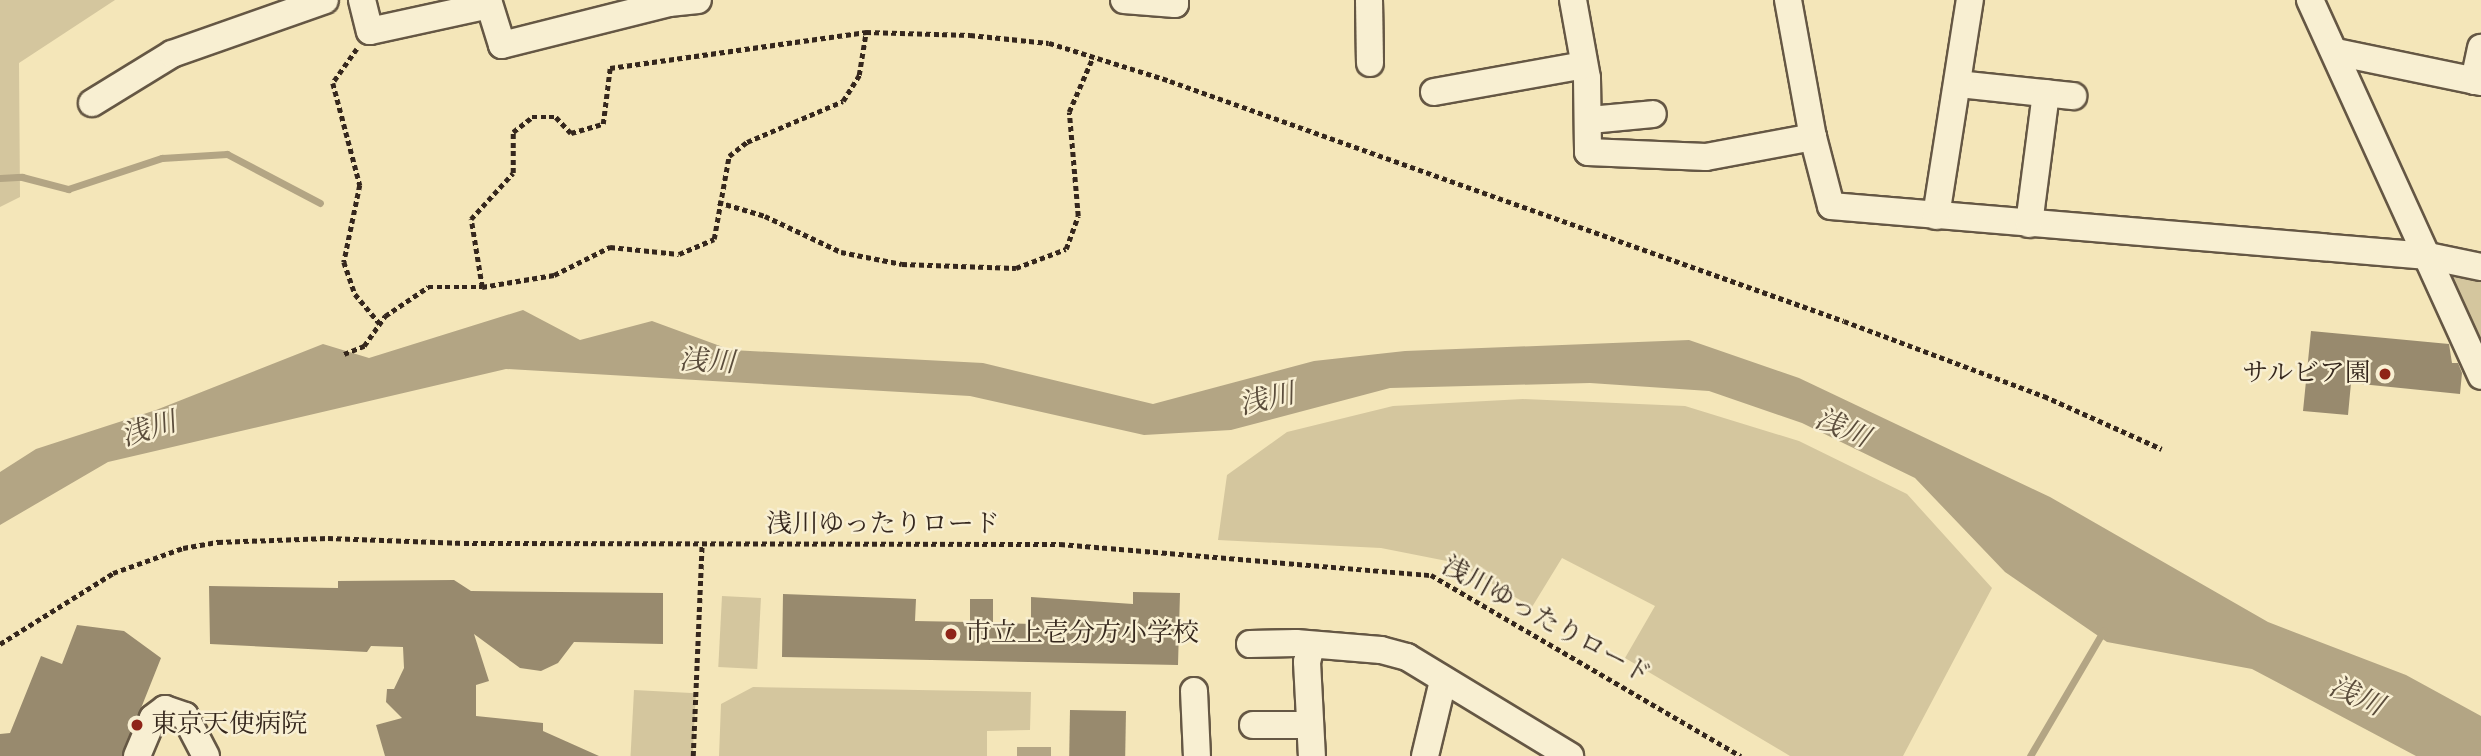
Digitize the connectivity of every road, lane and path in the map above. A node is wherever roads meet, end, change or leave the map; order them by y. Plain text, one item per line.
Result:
1 (325, 0) edge
2 (362, 0) edge
3 (698, 0) edge
4 (1124, 0) edge
5 (1175, 0) edge
6 (1369, 0) edge
7 (1573, 0) edge
8 (1788, 0) edge
9 (1970, 0) edge
10 (2310, 0) edge
11 (669, 1) edge
12 (489, 2) edge
13 (370, 31) junction
14 (866, 32) junction
15 (2481, 48) edge
16 (2336, 52) junction
17 (1093, 57) junction
18 (1370, 63) dead end
19 (1584, 65) junction
20 (2478, 81) edge
21 (1958, 84) junction
22 (1434, 92) dead end
23 (2046, 93) junction
24 (2073, 96) dead end
25 (92, 103) dead end
26 (1653, 114) dead end
27 (1590, 120) junction
28 (1813, 137) junction
29 (718, 202) junction
30 (1936, 216) junction
31 (2029, 224) junction
32 (2428, 256) junction
33 (2481, 267) edge
34 (482, 288) junction
35 (380, 324) junction
36 (344, 354) dead end
37 (2481, 376) edge
38 (2162, 449) dead end
39 (702, 544) junction
40 (0, 644) edge
41 (1250, 644) dead end
42 (1311, 646) junction
43 (1443, 681) junction
44 (1194, 691) dead end
45 (1310, 724) junction
46 (1253, 725) dead end
47 (137, 756) edge
48 (206, 756) edge
49 (694, 756) edge
50 (1197, 756) edge
51 (1312, 756) edge
52 (1424, 756) edge
53 (1570, 756) edge
54 (1741, 756) edge

1 - 25 street
2 - 13 street
3 - 11 street
4 - 5 street
6 - 18 street
7 - 19 street
8 - 28 street
9 - 21 street
10 - 16 street
11 - 12 street
12 - 13 street
13 - 35 path
14 - 17 path
14 - 29 path
14 - 34 path
15 - 20 street
16 - 20 street
16 - 32 street
17 - 29 path
17 - 38 path
19 - 22 street
19 - 27 street
21 - 23 street
21 - 30 street
23 - 24 street
23 - 31 street
26 - 27 street
27 - 28 street
28 - 30 street
29 - 34 path
30 - 31 street
31 - 32 street
32 - 33 street
32 - 37 street
34 - 35 path
35 - 36 path
39 - 40 path, 浅川ゆったりロード
39 - 49 path
39 - 54 path, 浅川ゆったりロード
41 - 42 street
42 - 43 street
42 - 45 street
43 - 52 street
43 - 53 street
44 - 50 street
45 - 46 street
45 - 51 street
47 - 48 street

